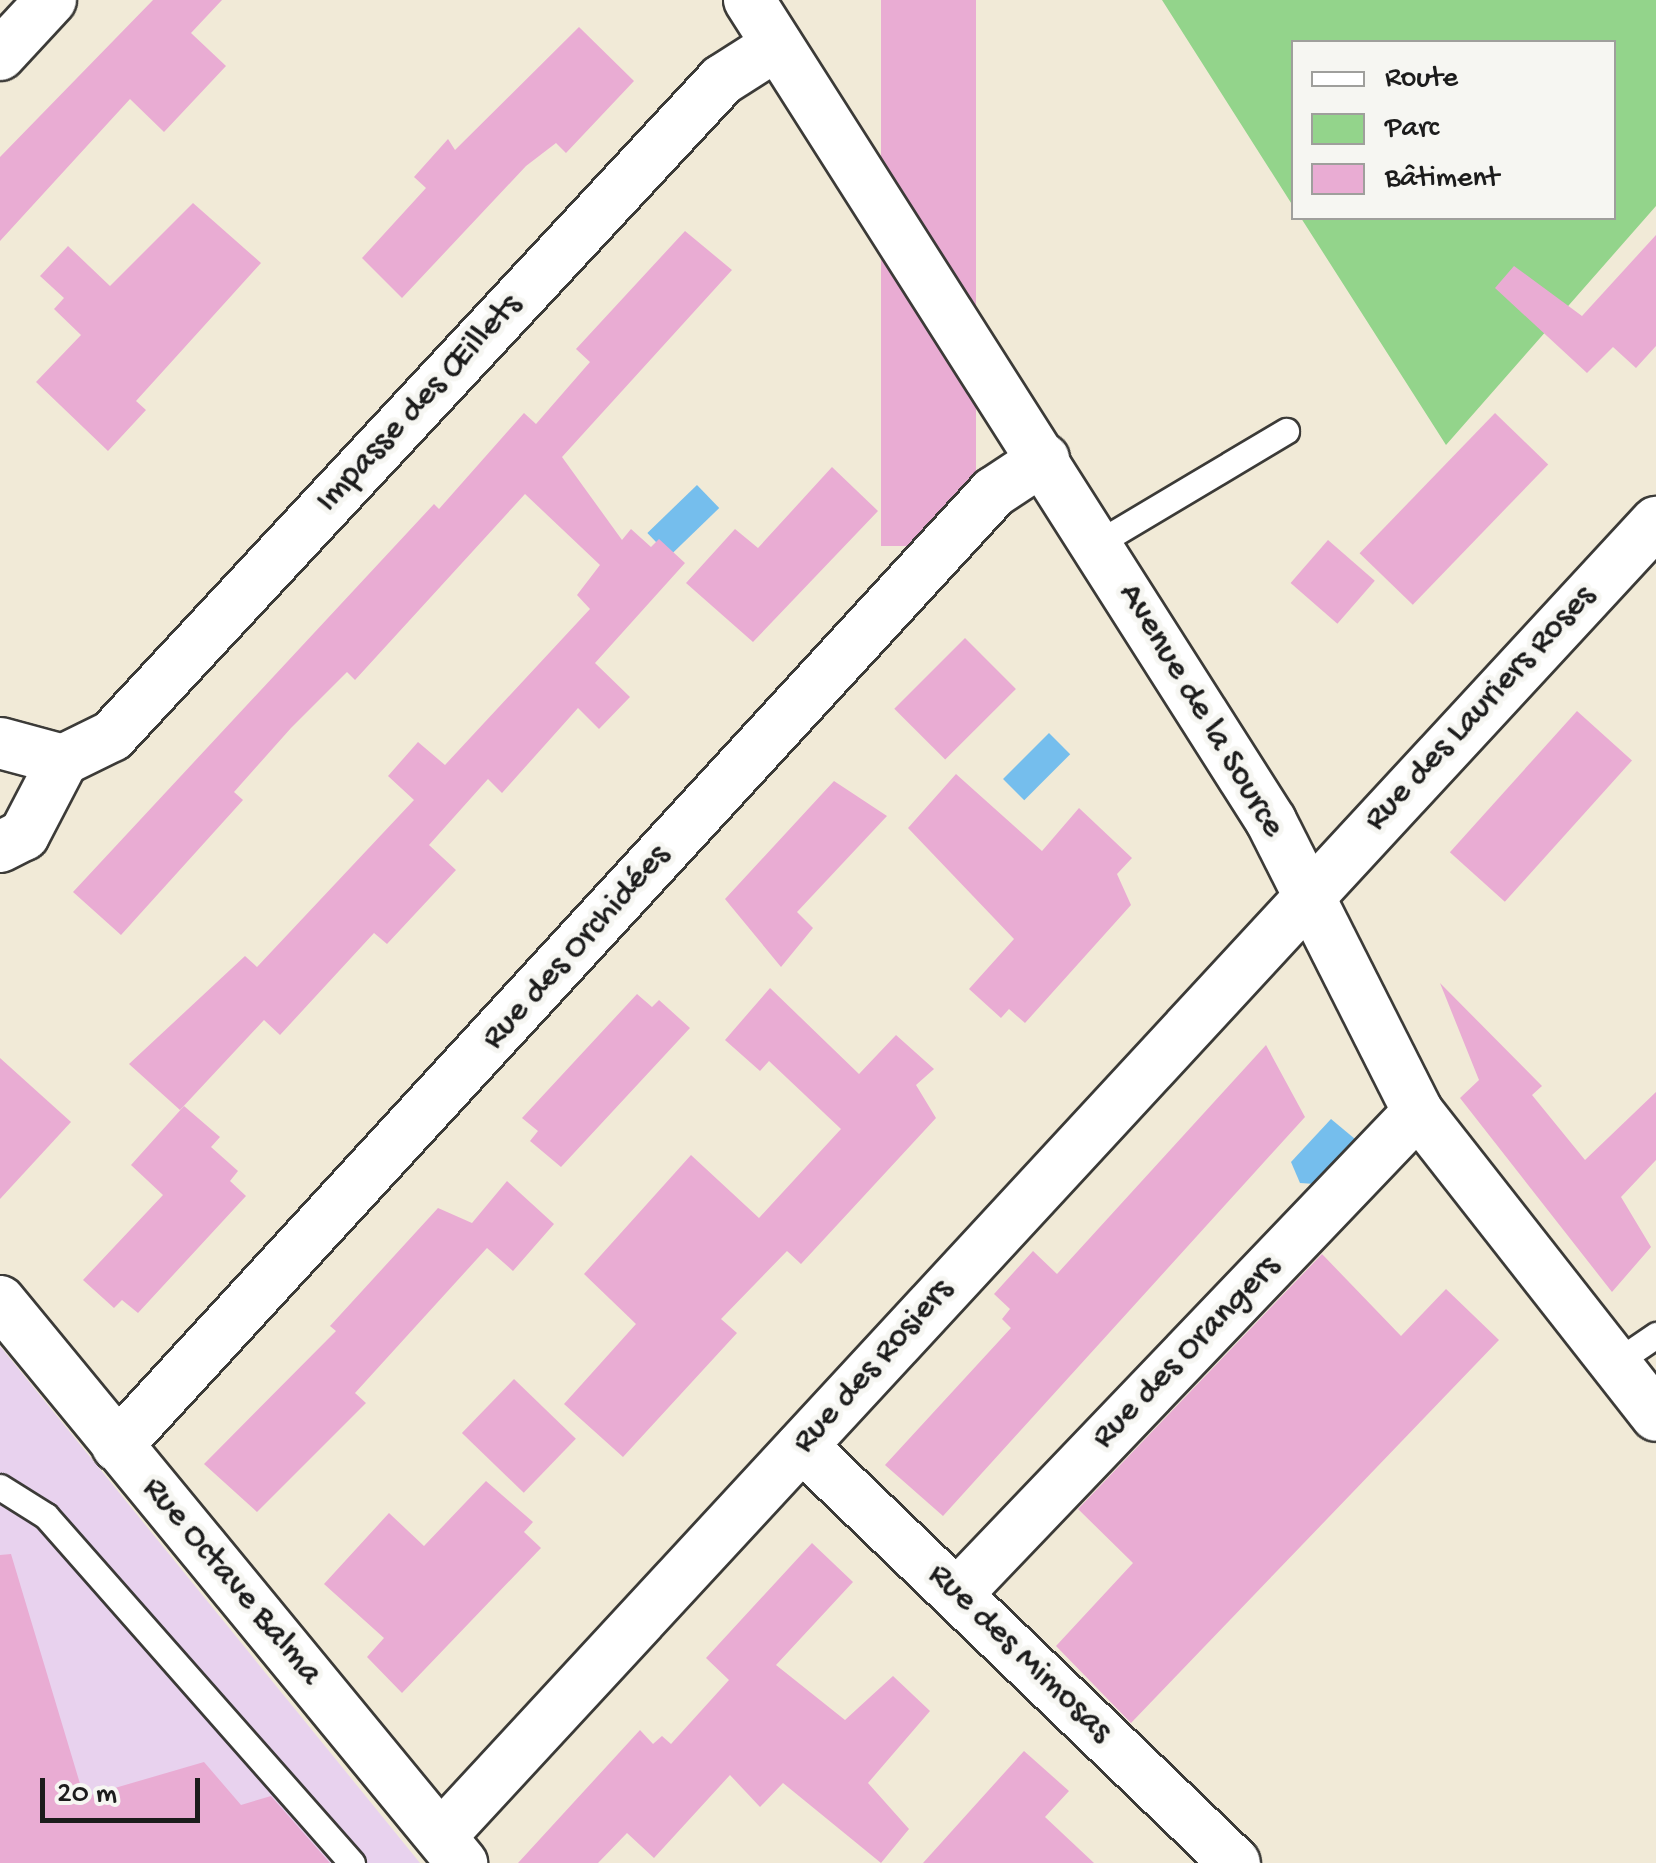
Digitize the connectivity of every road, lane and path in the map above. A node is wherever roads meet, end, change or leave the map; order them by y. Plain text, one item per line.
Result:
1 (51, 0) edge
2 (750, 0) edge
3 (777, 45) junction
4 (0, 56) edge
5 (1286, 431) dead end
6 (1044, 458) junction
7 (1656, 522) edge
8 (1098, 544) junction
9 (0, 743) edge
10 (63, 760) junction
11 (0, 847) edge
12 (1306, 896) junction
13 (1418, 1112) junction
14 (0, 1302) edge
15 (1656, 1335) edge
16 (1615, 1363) junction
17 (1656, 1416) edge
18 (117, 1446) junction
19 (802, 1446) junction
20 (0, 1487) edge
21 (957, 1594) junction
22 (451, 1850) edge
23 (352, 1863) edge
24 (1235, 1863) edge

1 - 4 street
2 - 3 street, Avenue de la Source
3 - 6 street, Avenue de la Source
3 - 10 street, Impasse des Œillets
5 - 8 lane
6 - 8 street, Avenue de la Source
6 - 18 street, Rue des Orchidées
7 - 12 street, Rue des Lauriers Roses
8 - 12 street, Avenue de la Source
9 - 10 street
10 - 11 street
12 - 13 street, Avenue de la Source
12 - 19 street, Rue des Rosiers
13 - 16 street, Avenue de la Source
13 - 21 street, Rue des Orangers
14 - 18 street, Rue Octave Balma
15 - 16 lane
16 - 17 street, Avenue de la Source
18 - 22 street, Rue Octave Balma
19 - 21 street, Rue des Mimosas
19 - 22 street, Rue des Rosiers
20 - 23 lane
21 - 24 street, Rue des Mimosas

